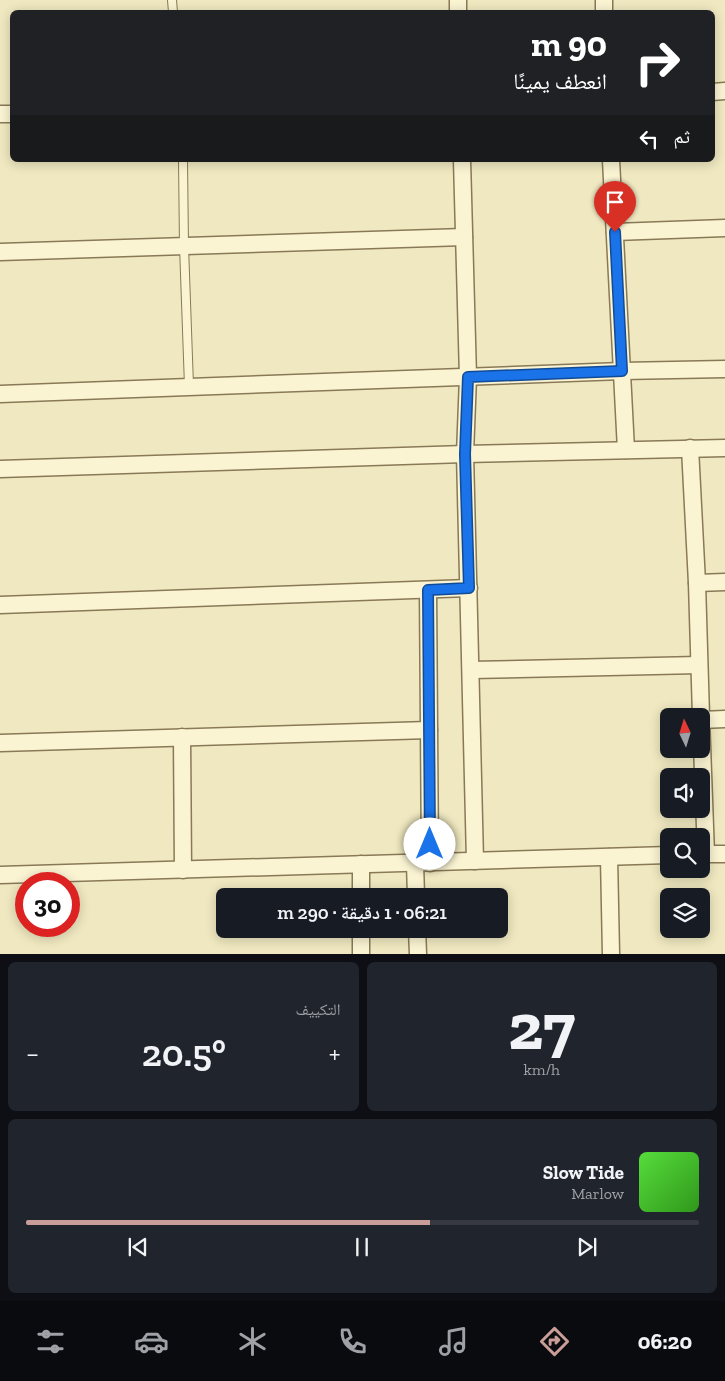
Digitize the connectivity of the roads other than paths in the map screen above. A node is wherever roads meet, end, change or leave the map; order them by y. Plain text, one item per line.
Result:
1 (183, 162) edge
2 (462, 162) edge
3 (612, 162) edge
4 (725, 228) edge
5 (615, 232) junction
6 (464, 237) junction
7 (184, 246) junction
8 (0, 252) edge
9 (725, 369) edge
10 (622, 371) junction
11 (468, 377) junction
12 (189, 386) junction
13 (0, 394) edge
14 (690, 448) junction
15 (725, 448) edge
16 (626, 450) junction
17 (465, 454) junction
18 (0, 469) edge
19 (725, 582) edge
20 (697, 583) junction
21 (469, 588) junction
22 (428, 590) junction
23 (0, 605) edge
24 (699, 665) junction
25 (471, 670) junction
26 (701, 708) edge
27 (710, 718) edge
28 (725, 719) edge
29 (429, 730) junction
30 (182, 738) junction
31 (0, 743) edge
32 (702, 758) edge
33 (703, 828) edge
34 (710, 854) edge
35 (725, 854) edge
36 (660, 855) edge
37 (609, 857) junction
38 (475, 861) junction
39 (422, 863) junction
40 (360, 864) junction
41 (183, 870) junction
42 (0, 875) edge
43 (361, 888) edge
44 (417, 888) edge
45 (361, 938) edge
46 (417, 938) edge
47 (361, 954) edge
48 (418, 954) edge
49 (612, 954) edge

1 - 7 lane
2 - 6 street
3 - 5 street
4 - 5 street
5 - 10 street
6 - 7 street
6 - 11 street
7 - 8 street
7 - 12 lane
9 - 10 street
10 - 11 street
10 - 16 street
11 - 12 street
11 - 17 street
12 - 13 street
14 - 15 street
14 - 16 street
14 - 20 street
16 - 17 street
17 - 18 street
17 - 21 street
19 - 20 street
20 - 24 street
21 - 22 street
21 - 25 street
22 - 23 street
22 - 29 street
24 - 25 street
24 - 26 street
25 - 38 street
27 - 28 street
29 - 30 street
29 - 39 street
30 - 31 street
30 - 41 street
32 - 33 street
34 - 35 street
36 - 37 street
37 - 38 street
37 - 49 street
38 - 39 street
39 - 40 street
39 - 44 street
40 - 41 street
40 - 43 street
41 - 42 street
45 - 47 street
46 - 48 street

